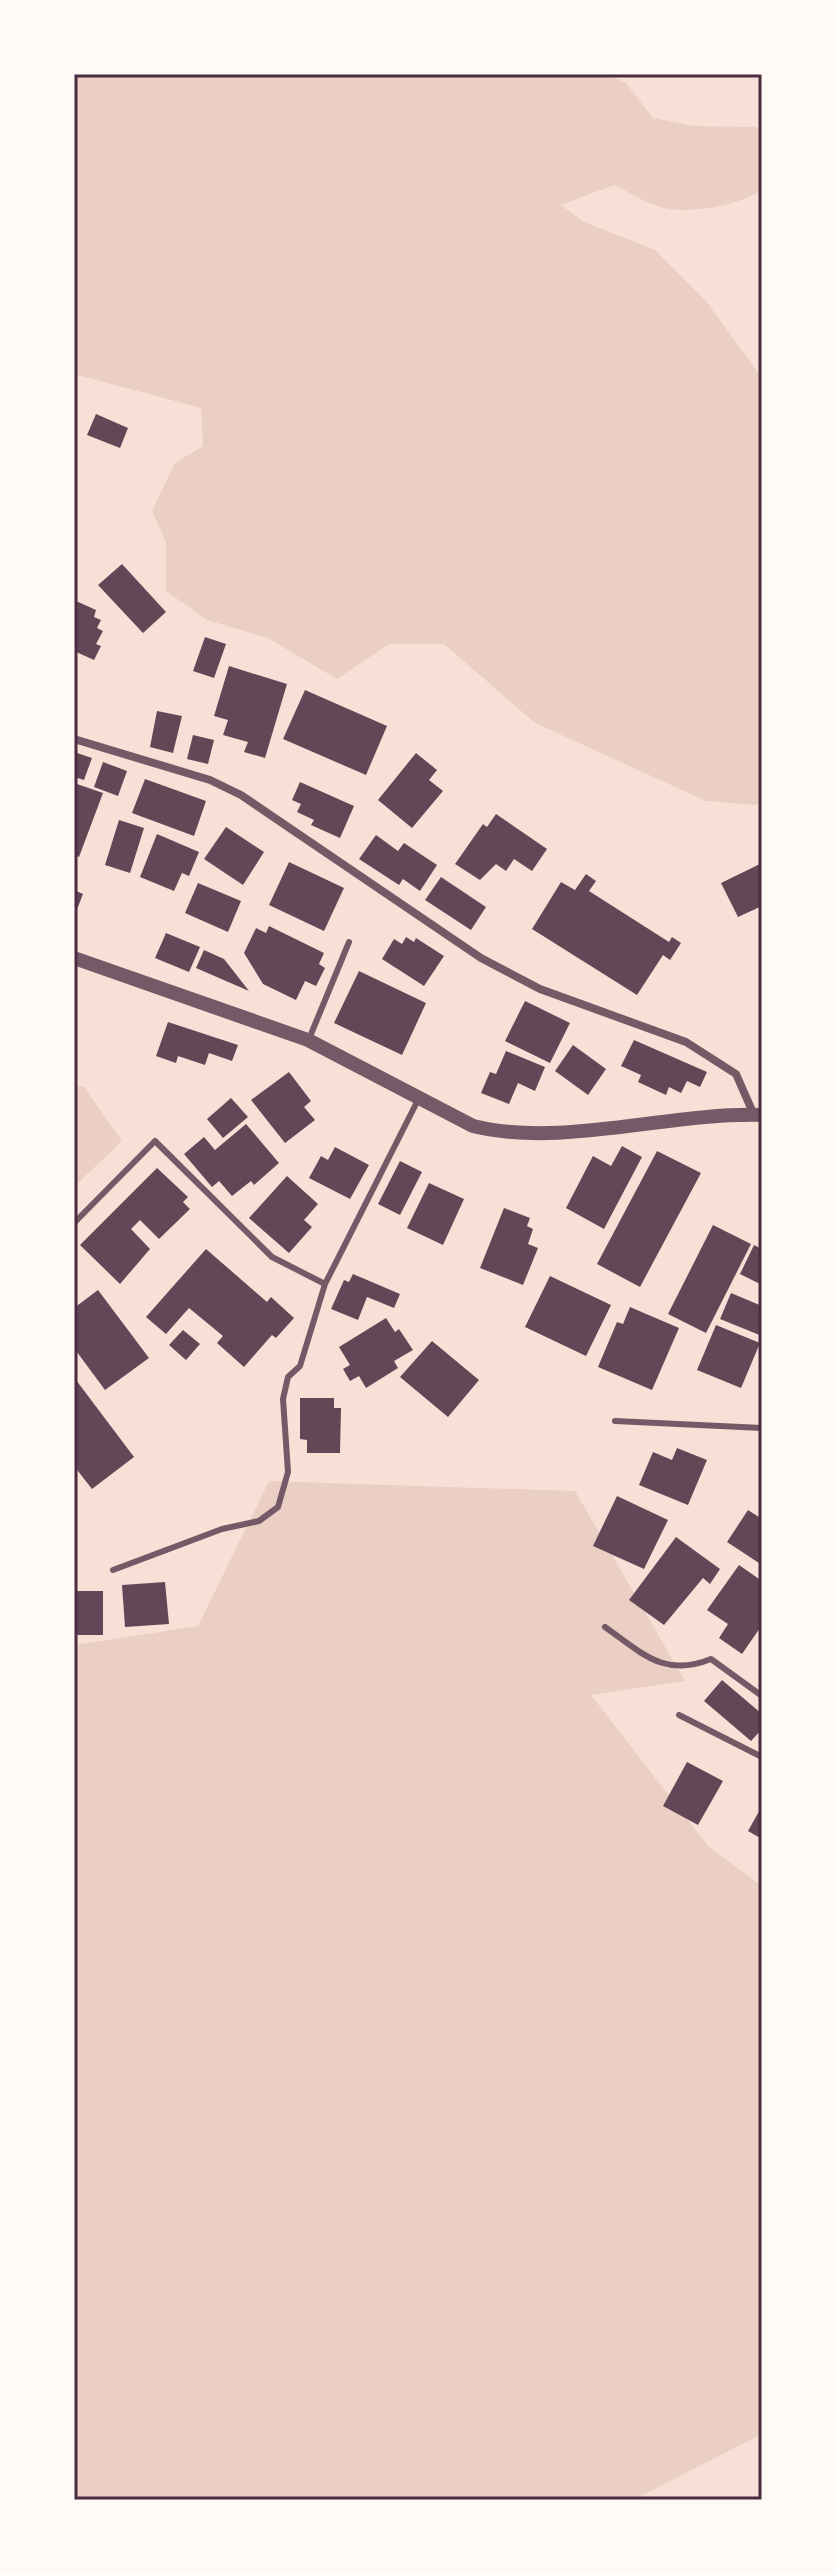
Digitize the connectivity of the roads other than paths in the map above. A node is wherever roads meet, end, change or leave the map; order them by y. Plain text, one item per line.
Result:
1 (74, 739) edge
2 (349, 942) dead end
3 (74, 958) edge
4 (308, 1040) junction
5 (419, 1098) junction
6 (758, 1115) edge
7 (74, 1223) edge
8 (325, 1284) junction
9 (615, 1421) dead end
10 (762, 1428) edge
11 (113, 1570) dead end
12 (605, 1627) dead end
13 (762, 1696) edge
14 (679, 1715) dead end
15 (762, 1757) edge

1 - 6 street
2 - 4 lane
3 - 4 street
4 - 5 street
5 - 6 street
5 - 8 lane
7 - 8 lane
8 - 11 lane
9 - 10 lane
12 - 13 lane
14 - 15 lane

